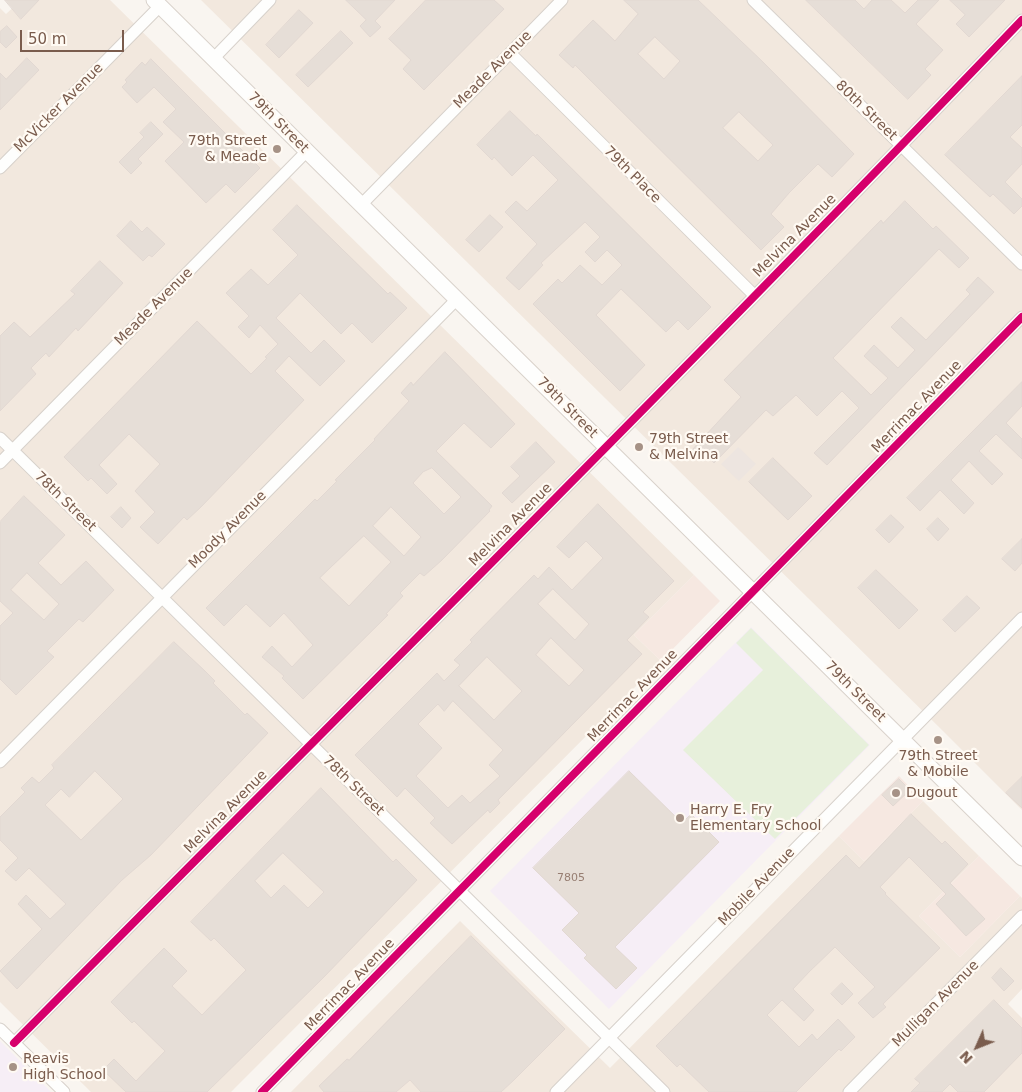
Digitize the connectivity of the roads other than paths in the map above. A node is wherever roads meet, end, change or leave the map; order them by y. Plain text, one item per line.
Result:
1 (270, 0) edge
2 (562, 0) edge
3 (753, 0) edge
4 (157, 3) edge
5 (1022, 20) edge
6 (510, 54) junction
7 (213, 59) junction
8 (902, 146) junction
9 (307, 151) junction
10 (0, 168) edge
11 (361, 205) junction
12 (1022, 264) edge
13 (754, 295) junction
14 (457, 299) junction
15 (1022, 317) edge
16 (0, 438) edge
17 (606, 446) junction
18 (12, 450) junction
19 (0, 463) edge
20 (753, 592) junction
21 (162, 598) junction
22 (1022, 618) edge
23 (903, 740) junction
24 (311, 745) junction
25 (0, 762) edge
26 (1022, 858) edge
27 (459, 891) junction
28 (1022, 916) edge
29 (0, 1029) edge
30 (609, 1039) junction
31 (14, 1043) junction
32 (64, 1092) edge
33 (262, 1092) edge
34 (556, 1092) edge
35 (664, 1092) edge
36 (849, 1092) edge

1 - 7 street
2 - 6 street, Meade Avenue
3 - 8 street, 80th Street
4 - 7 main road, 79th Street
4 - 10 street, McVicker Avenue
5 - 8 street, Melvina Avenue
6 - 11 street, Meade Avenue
6 - 13 street, 79th Place
7 - 9 main road, 79th Street
8 - 12 street, 80th Street
8 - 13 street, Melvina Avenue
9 - 11 main road, 79th Street
9 - 18 street, Meade Avenue
11 - 14 main road, 79th Street
13 - 17 street, Melvina Avenue
14 - 17 main road, 79th Street
14 - 21 street, Moody Avenue
15 - 20 street, Merrimac Avenue
16 - 18 street, 78th Street
17 - 20 main road, 79th Street
17 - 24 street, Melvina Avenue
18 - 19 street, Meade Avenue
18 - 21 street, 78th Street
20 - 23 main road, 79th Street
20 - 27 street, Merrimac Avenue
21 - 24 street, 78th Street
21 - 25 street, Moody Avenue
22 - 23 street, Mobile Avenue
23 - 26 main road, 79th Street
23 - 30 street, Mobile Avenue
24 - 27 street, 78th Street
24 - 31 street, Melvina Avenue
27 - 30 street, 78th Street
27 - 33 street, Merrimac Avenue
28 - 36 street, Mulligan Avenue
29 - 31 street
30 - 34 street, Mobile Avenue
30 - 35 street, 78th Street
31 - 32 street

